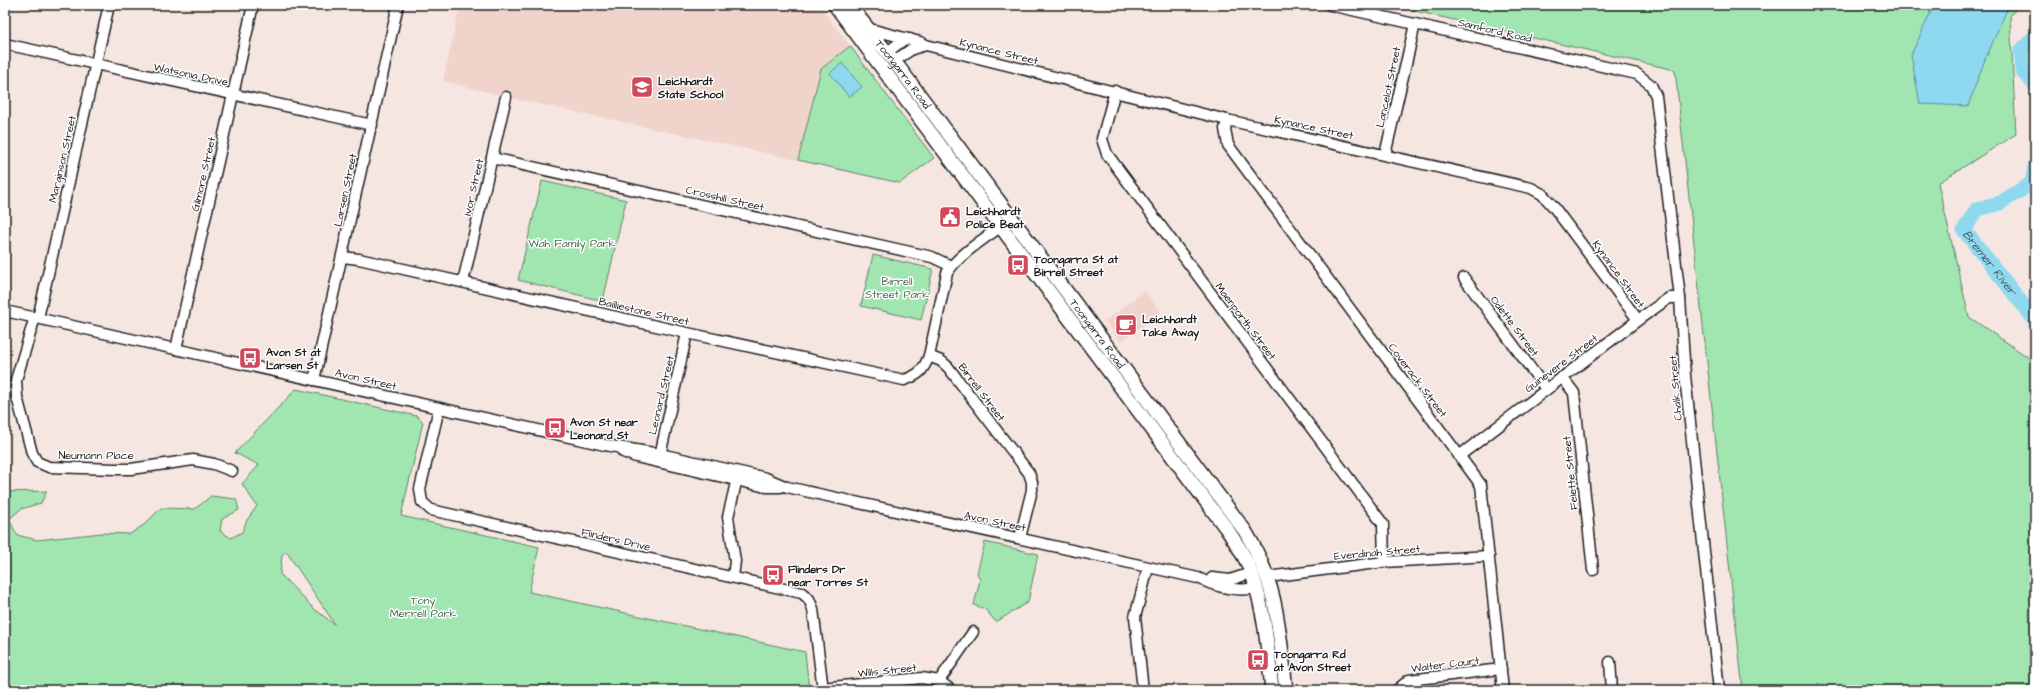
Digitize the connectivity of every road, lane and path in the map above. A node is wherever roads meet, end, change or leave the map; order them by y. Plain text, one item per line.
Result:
1 (109, 5) edge
2 (253, 5) edge
3 (398, 5) edge
4 (834, 5) edge
5 (848, 5) edge
6 (1330, 5) edge
7 (1414, 24) junction
8 (866, 28) junction
9 (910, 39) junction
10 (5, 44) edge
11 (926, 45) junction
12 (890, 57) junction
13 (96, 64) junction
14 (879, 64) junction
15 (1651, 85) joint
16 (1115, 91) junction
17 (233, 95) junction
18 (506, 97) dead end
19 (1226, 120) junction
20 (372, 126) junction
21 (1385, 155) junction
22 (492, 158) junction
23 (1006, 223) junction
24 (343, 257) junction
25 (951, 266) junction
26 (1464, 278) dead end
27 (463, 282) junction
28 (1680, 298) junction
29 (5, 311) edge
30 (36, 318) junction
31 (1638, 320) junction
32 (688, 333) junction
33 (176, 349) junction
34 (929, 356) junction
35 (1562, 377) junction
36 (314, 380) junction
37 (1546, 389) junction
38 (439, 408) junction
39 (1459, 456) junction
40 (660, 458) junction
41 (232, 471) dead end
42 (738, 476) junction
43 (1020, 538) junction
44 (1489, 556) junction
45 (1384, 562) junction
46 (1148, 568) junction
47 (1593, 570) dead end
48 (1251, 573) junction
49 (733, 577) junction
50 (1268, 577) junction
51 (1198, 578) junction
52 (1256, 588) junction
53 (973, 632) dead end
54 (1610, 662) dead end
55 (1501, 669) junction
56 (939, 681) junction
57 (822, 689) edge
58 (951, 690) edge
59 (1143, 690) edge
60 (1272, 690) edge
61 (1286, 690) edge
62 (1397, 690) edge
63 (1503, 690) edge
64 (1612, 690) edge
65 (1719, 690) edge

1 - 13 street, Marginson Street
2 - 17 street, Gilmore Street
3 - 20 street, Larsen Street
4 - 14 main road, Toongarra Road
5 - 8 main road, Toongarra Road
6 - 7 street, Samford Road
7 - 15 street, Samford Road
7 - 21 street, Lancelot Street
8 - 9 street, Kynance Street
8 - 12 main road, Toongarra Road
9 - 11 street, Kynance Street
9 - 12 street
10 - 13 street, Watsonia Drive
11 - 12 street
11 - 16 street, Kynance Street
12 - 14 main road
12 - 23 main road, Toongarra Road
13 - 17 street, Watsonia Drive
13 - 30 street, Marginson Street
14 - 23 main road, Toongarra Road
15 - 28 street, Chalk Street
16 - 19 street, Kynance Street
16 - 45 street, Maenporth Street
17 - 20 street, Watsonia Drive
17 - 33 street, Gilmore Street
18 - 22 street, Ivor Street
19 - 21 street, Kynance Street
19 - 39 street, Coverack Street
20 - 24 street, Larsen Street
21 - 31 street, Kynance Street
22 - 25 street, Crosshill Street
22 - 27 street, Ivor Street
23 - 25 street
23 - 48 main road, Toongarra Road
23 - 50 main road, Toongarra Road
24 - 27 street, Bailliestone Street
24 - 36 street, Larsen Street
25 - 34 street
26 - 37 street, Odette Street
27 - 32 street, Bailliestone Street
28 - 31 street, Guinevere Street
28 - 65 street, Chalk Street
29 - 30 street, Avon Street
30 - 33 street, Avon Street
30 - 41 street, Neumann Place
31 - 35 street, Guinevere Street
32 - 34 street, Bailliestone Street
32 - 40 street, Leonard Street
33 - 36 street, Avon Street
34 - 43 street, Birrell Street
35 - 37 street, Guinevere Street
35 - 47 street, Felette Street
36 - 38 street, Avon Street
37 - 39 street, Guinevere Street
38 - 40 street, Avon Street
38 - 49 street, Flinders Drive
39 - 44 street, Coverack Street
40 - 42 street, Avon Street
42 - 43 street, Avon Street
42 - 49 street
43 - 46 street, Avon Street
44 - 45 street, Everdinah Street
44 - 55 street, Coverack Street
45 - 50 street, Everdinah Street
46 - 51 street, Avon Street
46 - 59 street
48 - 50 main road
48 - 51 street, Avon Street
48 - 52 main road, Toongarra Road
49 - 57 street, Flinders Drive
50 - 52 main road
50 - 61 main road, Toongarra Road
51 - 52 street, Avon Street
52 - 60 main road, Toongarra Road
53 - 56 street
54 - 64 street
55 - 62 street, Walter Court
55 - 63 street, Coverack Street
56 - 57 street, Wills Street
56 - 58 street, Wills Street

